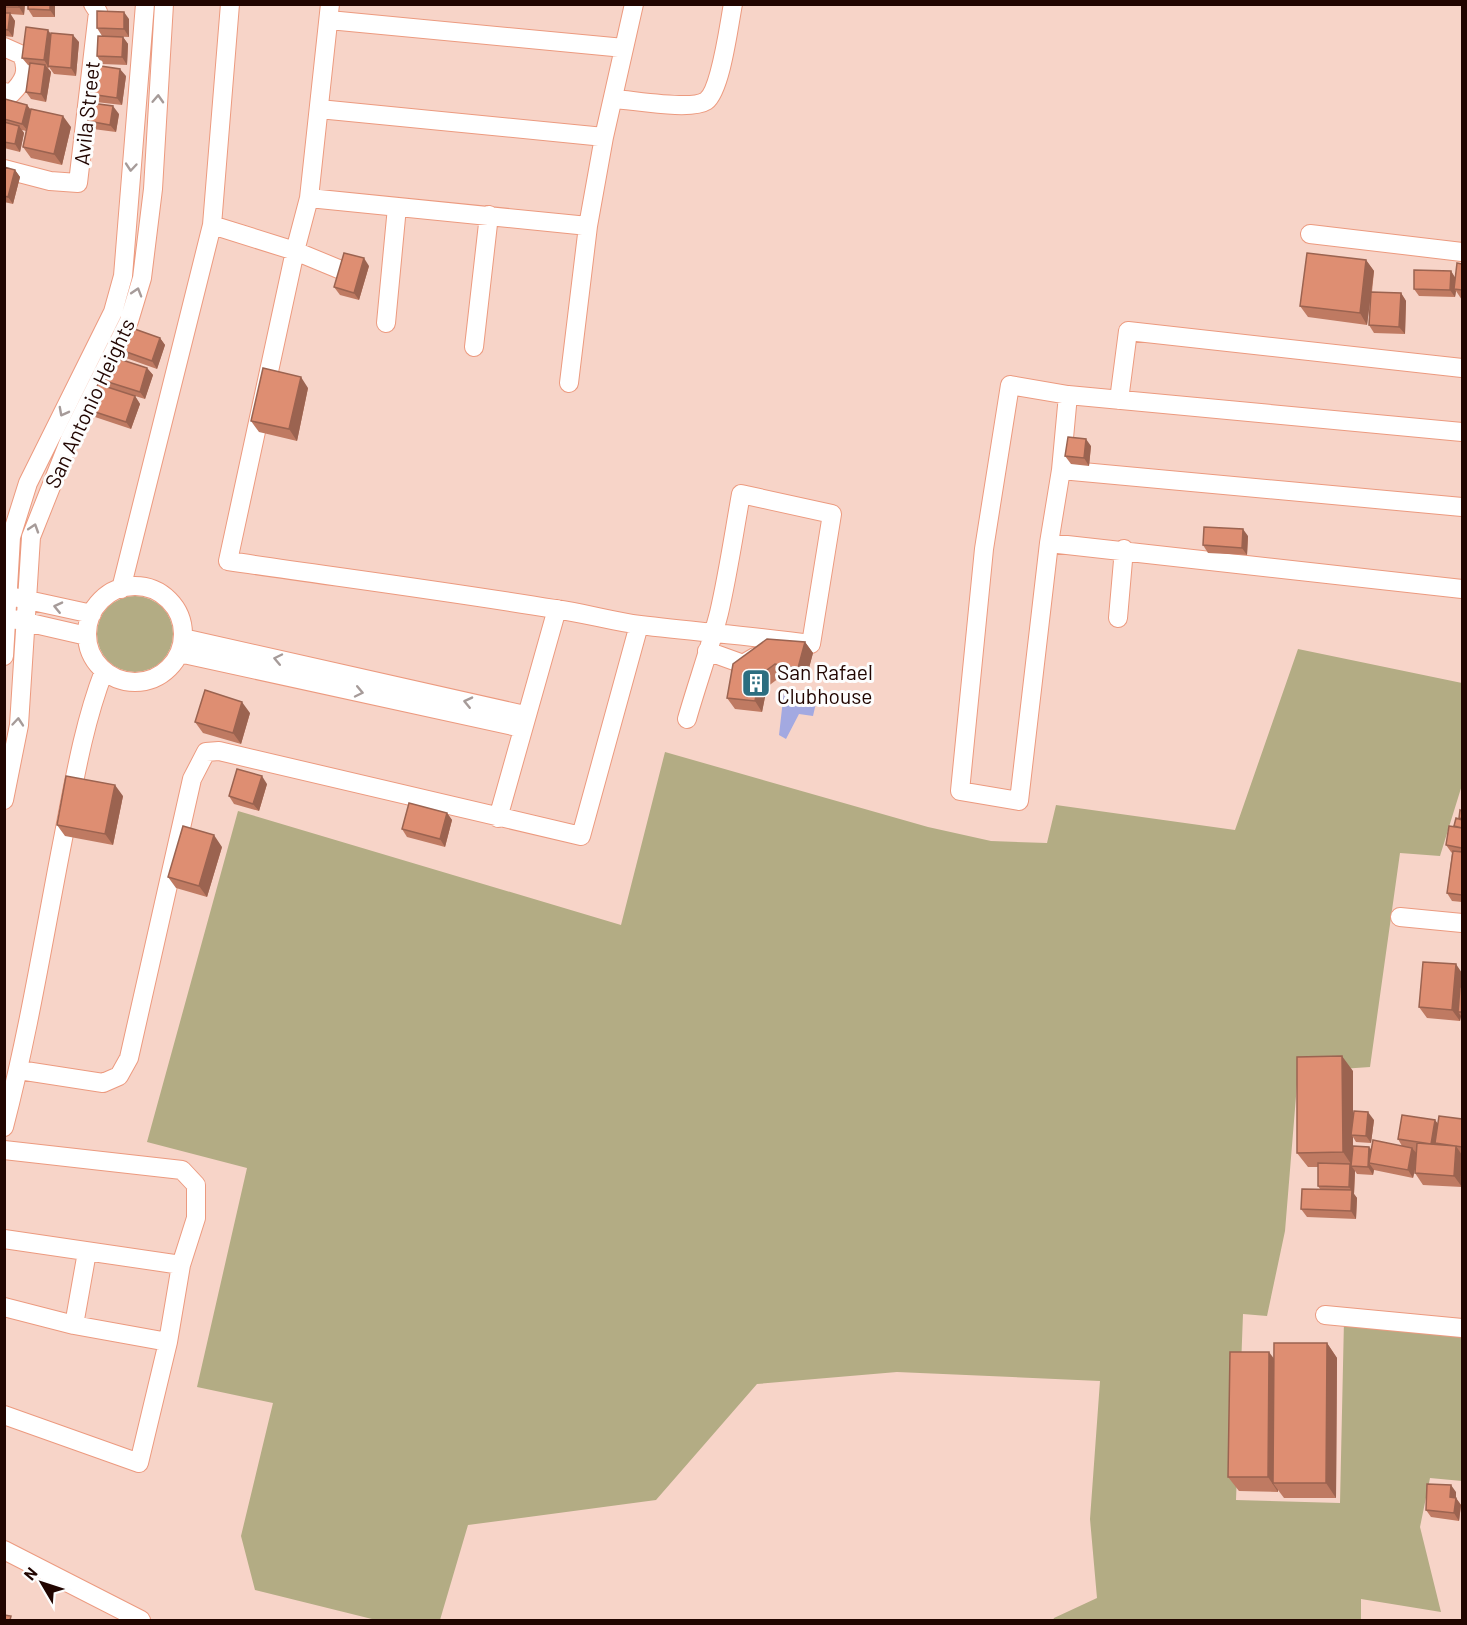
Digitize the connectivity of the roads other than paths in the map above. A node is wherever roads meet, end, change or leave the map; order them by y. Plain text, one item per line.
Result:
1 (93, 4) edge
2 (145, 4) edge
3 (164, 4) edge
4 (230, 4) edge
5 (633, 4) edge
6 (733, 4) edge
7 (329, 12) edge
8 (4, 47) edge
9 (624, 48) junction
10 (4, 92) edge
11 (614, 99) junction
12 (319, 109) junction
13 (604, 137) junction
14 (4, 169) edge
15 (309, 198) junction
16 (397, 207) junction
17 (489, 215) junction
18 (212, 225) junction
19 (588, 226) junction
20 (1310, 234) dead end
21 (295, 251) junction
22 (1462, 252) edge
23 (342, 270) edge
24 (386, 323) dead end
25 (474, 347) dead end
26 (1462, 368) edge
27 (569, 383) dead end
28 (1068, 395) junction
29 (1119, 400) junction
30 (1462, 432) edge
31 (1061, 470) junction
32 (1462, 507) edge
33 (1049, 543) junction
34 (1124, 549) junction
35 (121, 589) junction
36 (1462, 589) edge
37 (16, 597) junction
38 (557, 609) junction
39 (92, 614) junction
40 (1118, 618) dead end
41 (16, 619) junction
42 (639, 625) junction
43 (713, 632) junction
44 (87, 636) junction
45 (770, 638) junction
46 (181, 645) junction
47 (707, 651) junction
48 (4, 656) edge
49 (104, 671) junction
50 (687, 719) dead end
51 (524, 722) junction
52 (4, 800) edge
53 (498, 818) junction
54 (1400, 917) dead end
55 (1462, 923) edge
56 (19, 1070) junction
57 (4, 1127) edge
58 (4, 1150) edge
59 (4, 1239) edge
60 (87, 1252) junction
61 (181, 1265) junction
62 (4, 1307) edge
63 (1325, 1315) dead end
64 (74, 1325) junction
65 (1462, 1328) edge
66 (168, 1342) junction
67 (4, 1415) edge
68 (4, 1550) edge
69 (141, 1620) edge

1 - 14 street, Avila Street
2 -> 37 street, San Antonio Heights
37 -> 3 street, San Antonio Heights
4 - 18 street
5 - 9 street
6 - 11 street
7 - 9 street
7 - 12 street
8 - 10 street
9 - 11 street
11 - 13 street
12 - 13 street
12 - 15 street
13 - 19 street
15 - 16 street
15 - 21 street
16 - 17 street
16 - 24 street
17 - 19 street
17 - 25 street
18 - 21 street
18 - 35 street
19 - 27 street
20 - 22 street
21 - 23 street
21 - 38 street
26 - 29 street
28 - 29 street
28 - 31 street
28 - 33 street
29 - 30 street
31 - 32 street
31 - 33 street
33 - 34 street
34 - 36 street
34 - 40 street
35 - 39 street
35 - 46 street
39 -> 37 street
37 - 41 street, San Antonio Heights
38 - 42 street
38 - 51 street
39 - 44 street
41 - 44 street
41 - 48 street, San Antonio Heights
52 -> 41 street, San Antonio Heights
42 - 43 street
42 - 53 street
43 - 45 street
43 - 45 street
43 - 47 street
44 - 49 street
45 - 47 street
46 - 49 street
46 - 51 street
47 - 50 street
49 - 56 street
51 - 53 street
53 - 56 street
54 - 55 street
56 - 57 street
58 - 61 street
59 - 60 street
60 - 61 street
60 - 64 street
61 - 66 street
62 - 64 street
63 - 65 street
64 - 66 street
66 - 67 street
68 - 69 street

